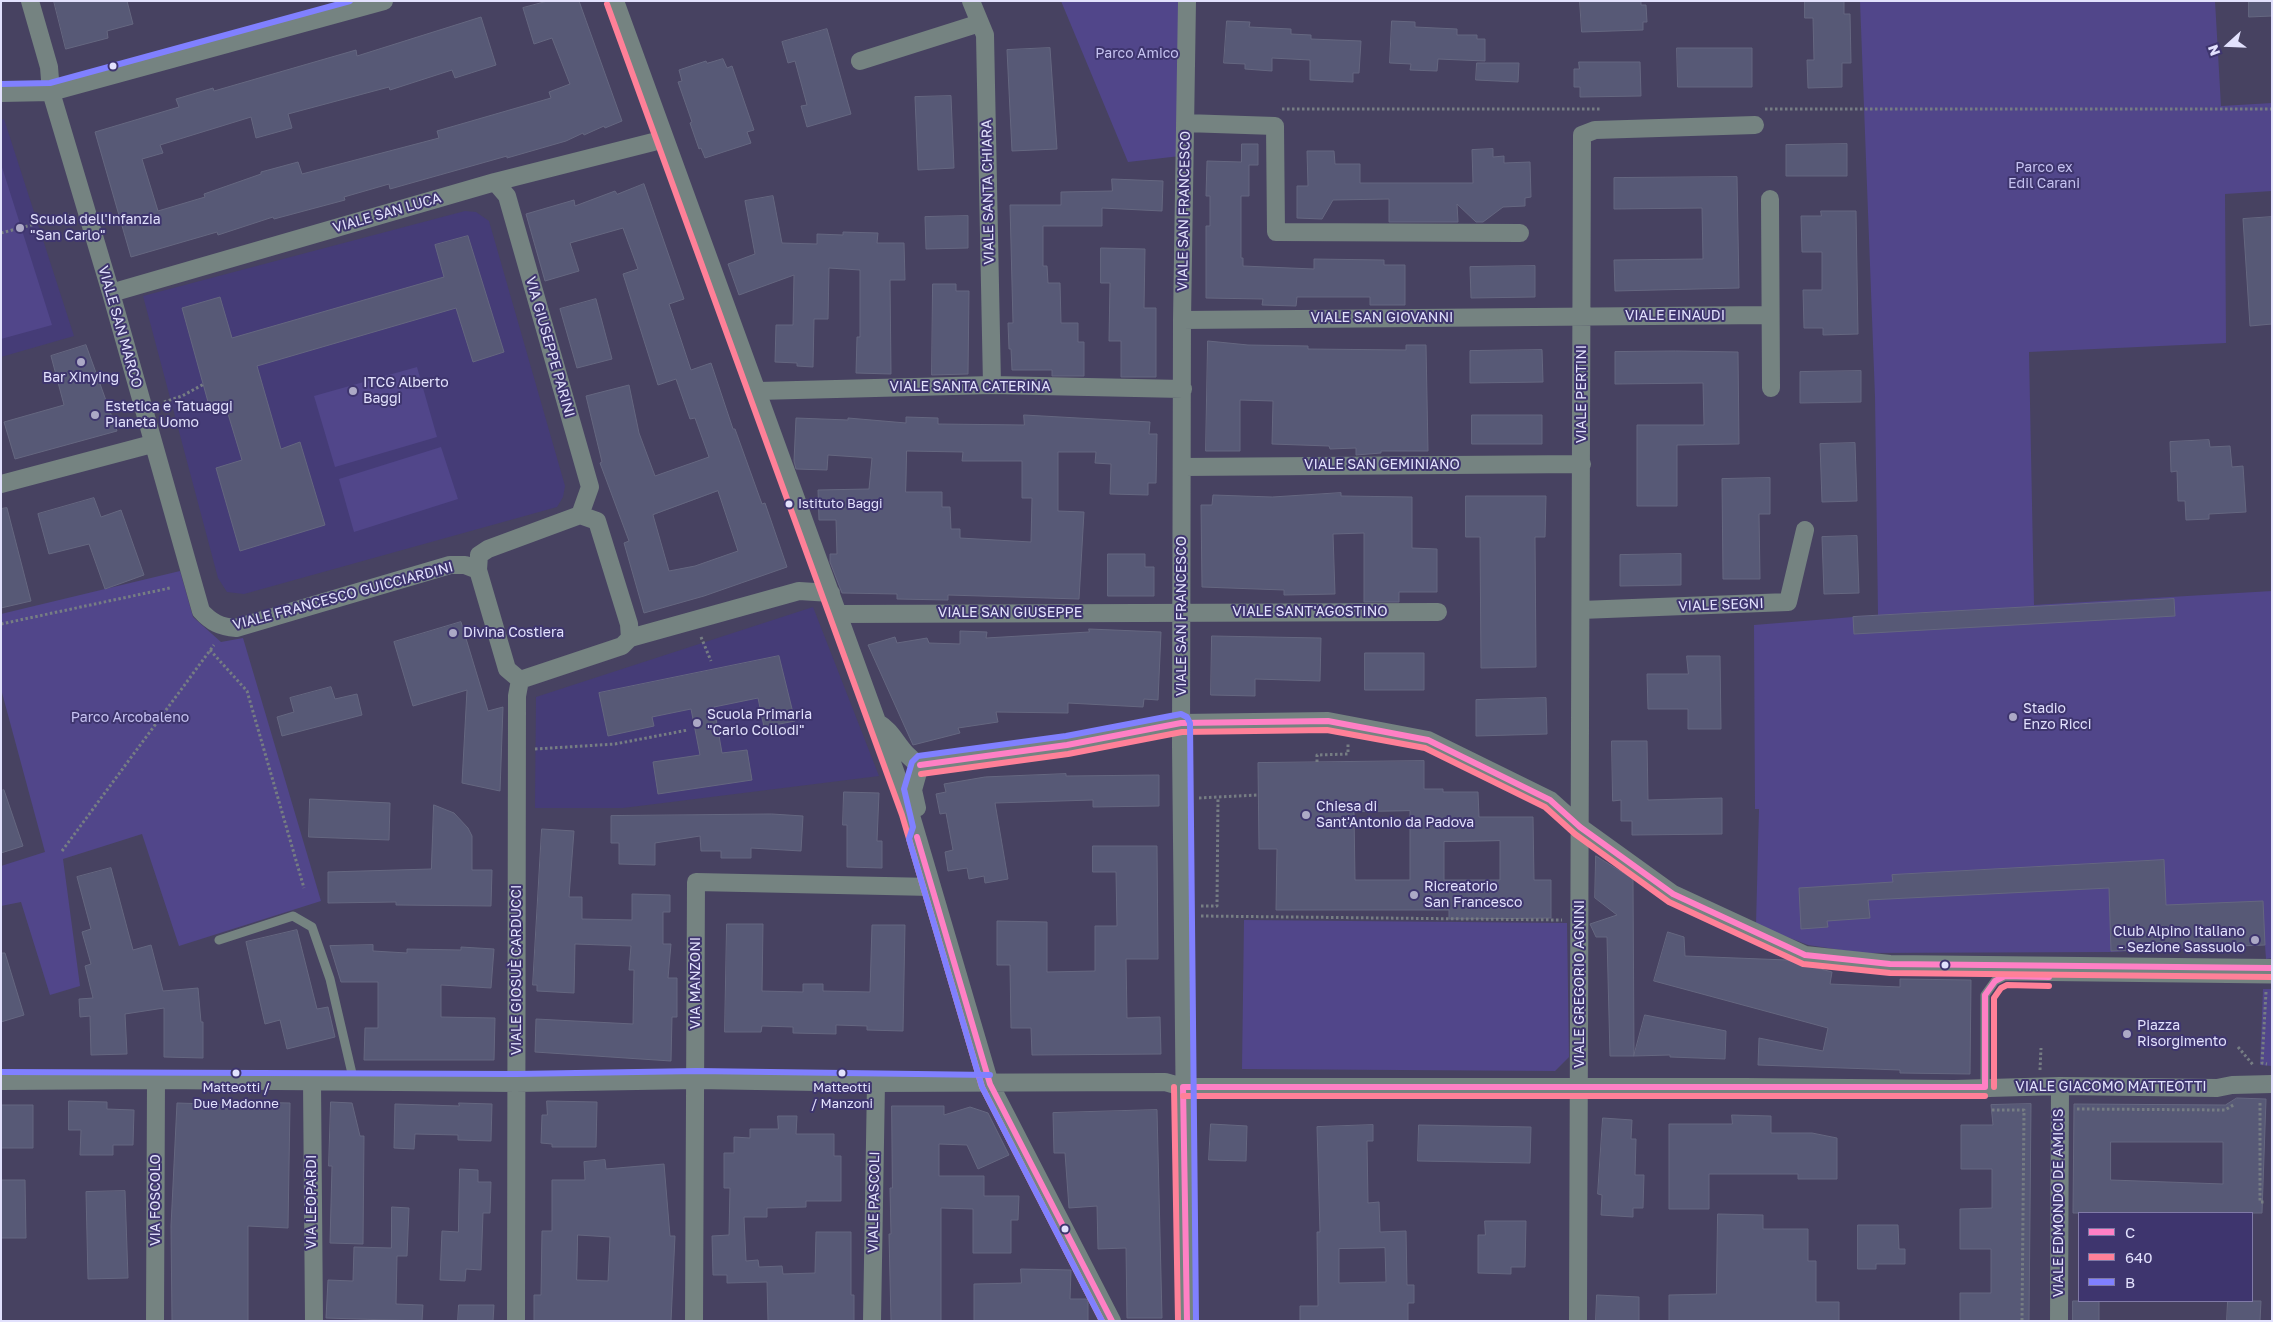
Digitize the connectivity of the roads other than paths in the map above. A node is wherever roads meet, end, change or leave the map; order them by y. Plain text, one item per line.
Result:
1 (30, 1) edge
2 (384, 1) edge
3 (615, 1) edge
4 (970, 1) edge
5 (1187, 1) edge
6 (980, 23) junction
7 (860, 61) dead end
8 (51, 92) junction
9 (1, 93) edge
10 (1185, 123) junction
11 (1755, 126) dead end
12 (665, 139) junction
13 (495, 182) junction
14 (1770, 198) dead end
15 (1520, 233) dead end
16 (111, 293) junction
17 (1769, 315) junction
18 (1582, 317) junction
19 (1182, 320) junction
20 (992, 385) junction
21 (1771, 388) dead end
22 (1183, 389) junction
23 (758, 390) junction
24 (152, 444) junction
25 (1582, 464) junction
26 (1183, 467) junction
27 (1, 484) edge
28 (580, 515) junction
29 (1805, 530) dead end
30 (478, 570) junction
31 (831, 593) junction
32 (1581, 610) junction
33 (1182, 612) junction
34 (1438, 612) dead end
35 (839, 614) junction
36 (210, 621) joint
37 (630, 638) junction
38 (520, 680) junction
39 (878, 722) junction
40 (1181, 724) junction
41 (920, 764) junction
42 (1580, 827) junction
43 (917, 837) junction
44 (932, 886) junction
45 (219, 940) dead end
46 (2272, 968) edge
47 (2272, 979) edge
48 (156, 1080) junction
49 (697, 1080) junction
50 (1, 1081) edge
51 (312, 1082) junction
52 (354, 1083) junction
53 (516, 1083) junction
54 (876, 1083) junction
55 (990, 1084) junction
56 (2272, 1084) edge
57 (2060, 1086) junction
58 (1985, 1087) junction
59 (1183, 1088) junction
60 (1579, 1088) junction
61 (1187, 1320) edge
62 (155, 1321) edge
63 (314, 1321) edge
64 (516, 1321) edge
65 (694, 1321) edge
66 (872, 1321) edge
67 (1112, 1321) edge
68 (1578, 1321) edge
69 (2059, 1321) edge

1 - 8 street, VIALE SAN MARCO
2 - 8 street
3 - 12 street
4 - 6 street, VIALE SANTA CHIARA
5 - 10 street, VIALE SAN FRANCESCO
6 - 7 street
6 - 20 street, VIALE SANTA CHIARA
8 - 9 street
8 - 16 street, VIALE SAN MARCO
10 - 15 street
10 - 19 street, VIALE SAN FRANCESCO
11 - 18 street, VIALE PERTINI
12 - 13 street, VIALE SAN LUCA
12 - 23 street
13 - 16 street, VIALE SAN LUCA
13 - 28 street, VIA GIUSEPPE PARINI
14 - 17 street
16 - 24 street, VIALE SAN MARCO
17 - 18 street, VIALE EINAUDI
17 - 21 street
18 - 19 street, VIALE SAN GIOVANNI
18 - 25 street, VIALE PERTINI
19 - 22 street, VIALE SAN FRANCESCO
20 - 22 street, VIALE SANTA CATERINA
20 - 23 street, VIALE SANTA CATERINA
22 - 26 street, VIALE SAN FRANCESCO
23 - 31 street
24 - 27 street
24 - 36 street, VIALE SAN MARCO
25 - 26 street, VIALE SAN GEMINIANO
25 - 32 street, VIALE PERTINI
26 - 33 street, VIALE SAN FRANCESCO
28 - 30 street
28 - 37 street
29 - 32 street, VIALE SEGNI
30 - 36 street, VIALE FRANCESCO GUICCIARDINI
30 - 38 street
31 - 35 street
31 - 37 street
32 - 42 street, VIALE PERTINI
33 - 34 street, VIALE SANT'AGOSTINO
33 - 35 street, VIALE SAN GIUSEPPE
33 - 40 street, VIALE SAN FRANCESCO
35 - 39 street
37 - 38 street
38 - 53 street, VIALE GIOSUÈ CARDUCCI
39 - 41 street
39 - 43 street
40 - 41 street
40 - 42 street
40 - 59 street, VIALE SAN FRANCESCO
41 - 43 street
42 - 46 street
42 - 60 street, VIALE GREGORIO AGNINI
43 - 44 street
44 - 49 street, VIA MANZONI
44 - 55 street
45 - 52 lane
47 - 58 lane
48 - 50 street, VIALE GIACOMO MATTEOTTI
48 - 51 street, VIALE GIACOMO MATTEOTTI
48 - 62 street, VIA FOSCOLO
49 - 53 street, VIALE GIACOMO MATTEOTTI
49 - 54 street, VIALE GIACOMO MATTEOTTI
49 - 65 street, VIA MANZONI
51 - 52 street, VIALE GIACOMO MATTEOTTI
51 - 63 street, VIA LEOPARDI
52 - 53 street, VIALE GIACOMO MATTEOTTI
53 - 64 street, VIALE GIOSUÈ CARDUCCI
54 - 55 street, VIALE GIACOMO MATTEOTTI
54 - 66 street, VIALE PASCOLI
55 - 59 street, VIALE GIACOMO MATTEOTTI
55 - 67 street
56 - 57 street, VIALE GIACOMO MATTEOTTI
57 - 58 street, VIALE GIACOMO MATTEOTTI
57 - 69 street, VIALE EDMONDO DE AMICIS
58 - 60 street, VIALE GIACOMO MATTEOTTI
59 - 60 street, VIALE GIACOMO MATTEOTTI
59 - 61 street, VIALE SAN FRANCESCO
60 - 68 street, VIALE GREGORIO AGNINI

